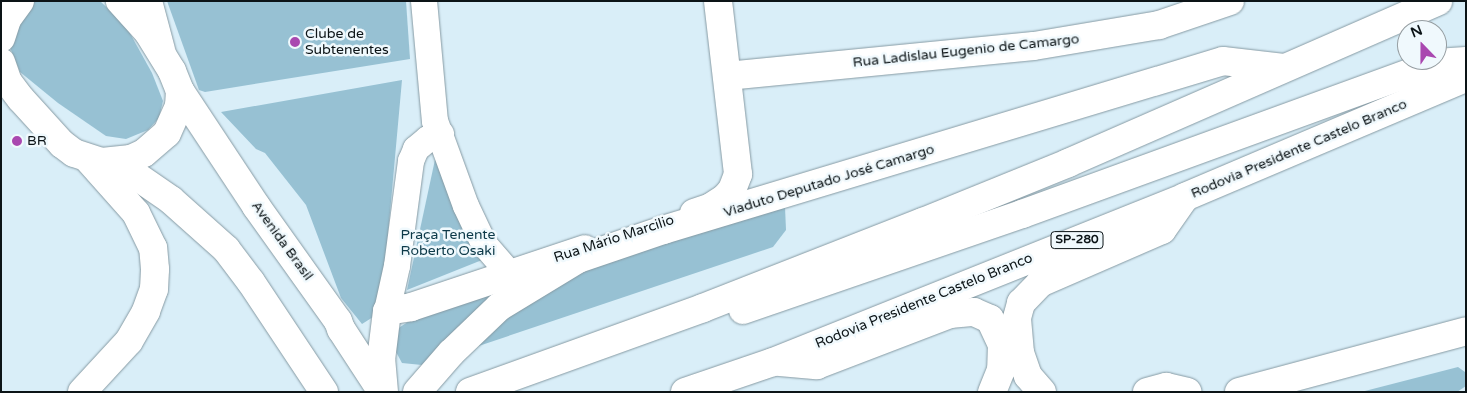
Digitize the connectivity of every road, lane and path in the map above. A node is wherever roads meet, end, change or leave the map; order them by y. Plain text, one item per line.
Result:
1 (20, 1) edge
2 (120, 1) edge
3 (148, 1) edge
4 (424, 1) edge
5 (718, 1) edge
6 (1230, 1) edge
7 (1438, 1) edge
8 (1, 38) edge
9 (161, 52) junction
10 (1466, 61) edge
11 (1, 62) edge
12 (1284, 68) junction
13 (727, 76) junction
14 (1466, 78) edge
15 (180, 91) junction
16 (441, 134) junction
17 (88, 159) junction
18 (116, 162) junction
19 (1185, 197) junction
20 (509, 273) junction
21 (703, 308) junction
22 (387, 311) junction
23 (1466, 331) edge
24 (773, 362) junction
25 (475, 390) edge
26 (82, 392) edge
27 (324, 392) edge
28 (383, 392) edge
29 (417, 392) edge
30 (685, 392) edge
31 (992, 392) edge
32 (1042, 392) edge
33 (1147, 392) edge
34 (1187, 392) edge
35 (1239, 392) edge

1 - 8 main road
2 - 9 main road, Avenida Brasil
3 - 9 main road, Avenida Brasil
4 - 16 street
5 - 13 main road, Rua Mário Marcilio
6 - 13 main road, Rua Ladislau Eugenio de Camargo
7 - 12 main road
9 - 15 main road, Avenida Brasil
10 - 21 main road
11 - 17 main road
12 - 21 main road
12 - 29 main road, Viaduto Deputado José Camargo
13 - 20 main road, Rua Mário Marcilio
14 - 19 main road, Rodovia Presidente Castelo Branco / SP-280
15 - 18 main road
15 - 28 main road, Avenida Brasil
16 - 20 street
16 - 22 street
17 - 18 main road
17 - 26 main road
18 - 27 main road
19 - 24 main road, Rodovia Presidente Castelo Branco / SP-280
19 - 32 main road
20 - 22 main road, Rua Mário Marcilio
21 - 25 main road
22 - 28 main road
23 - 35 main road
24 - 30 main road, Rodovia Presidente Castelo Branco / SP-280
24 - 31 main road
33 - 34 main road

